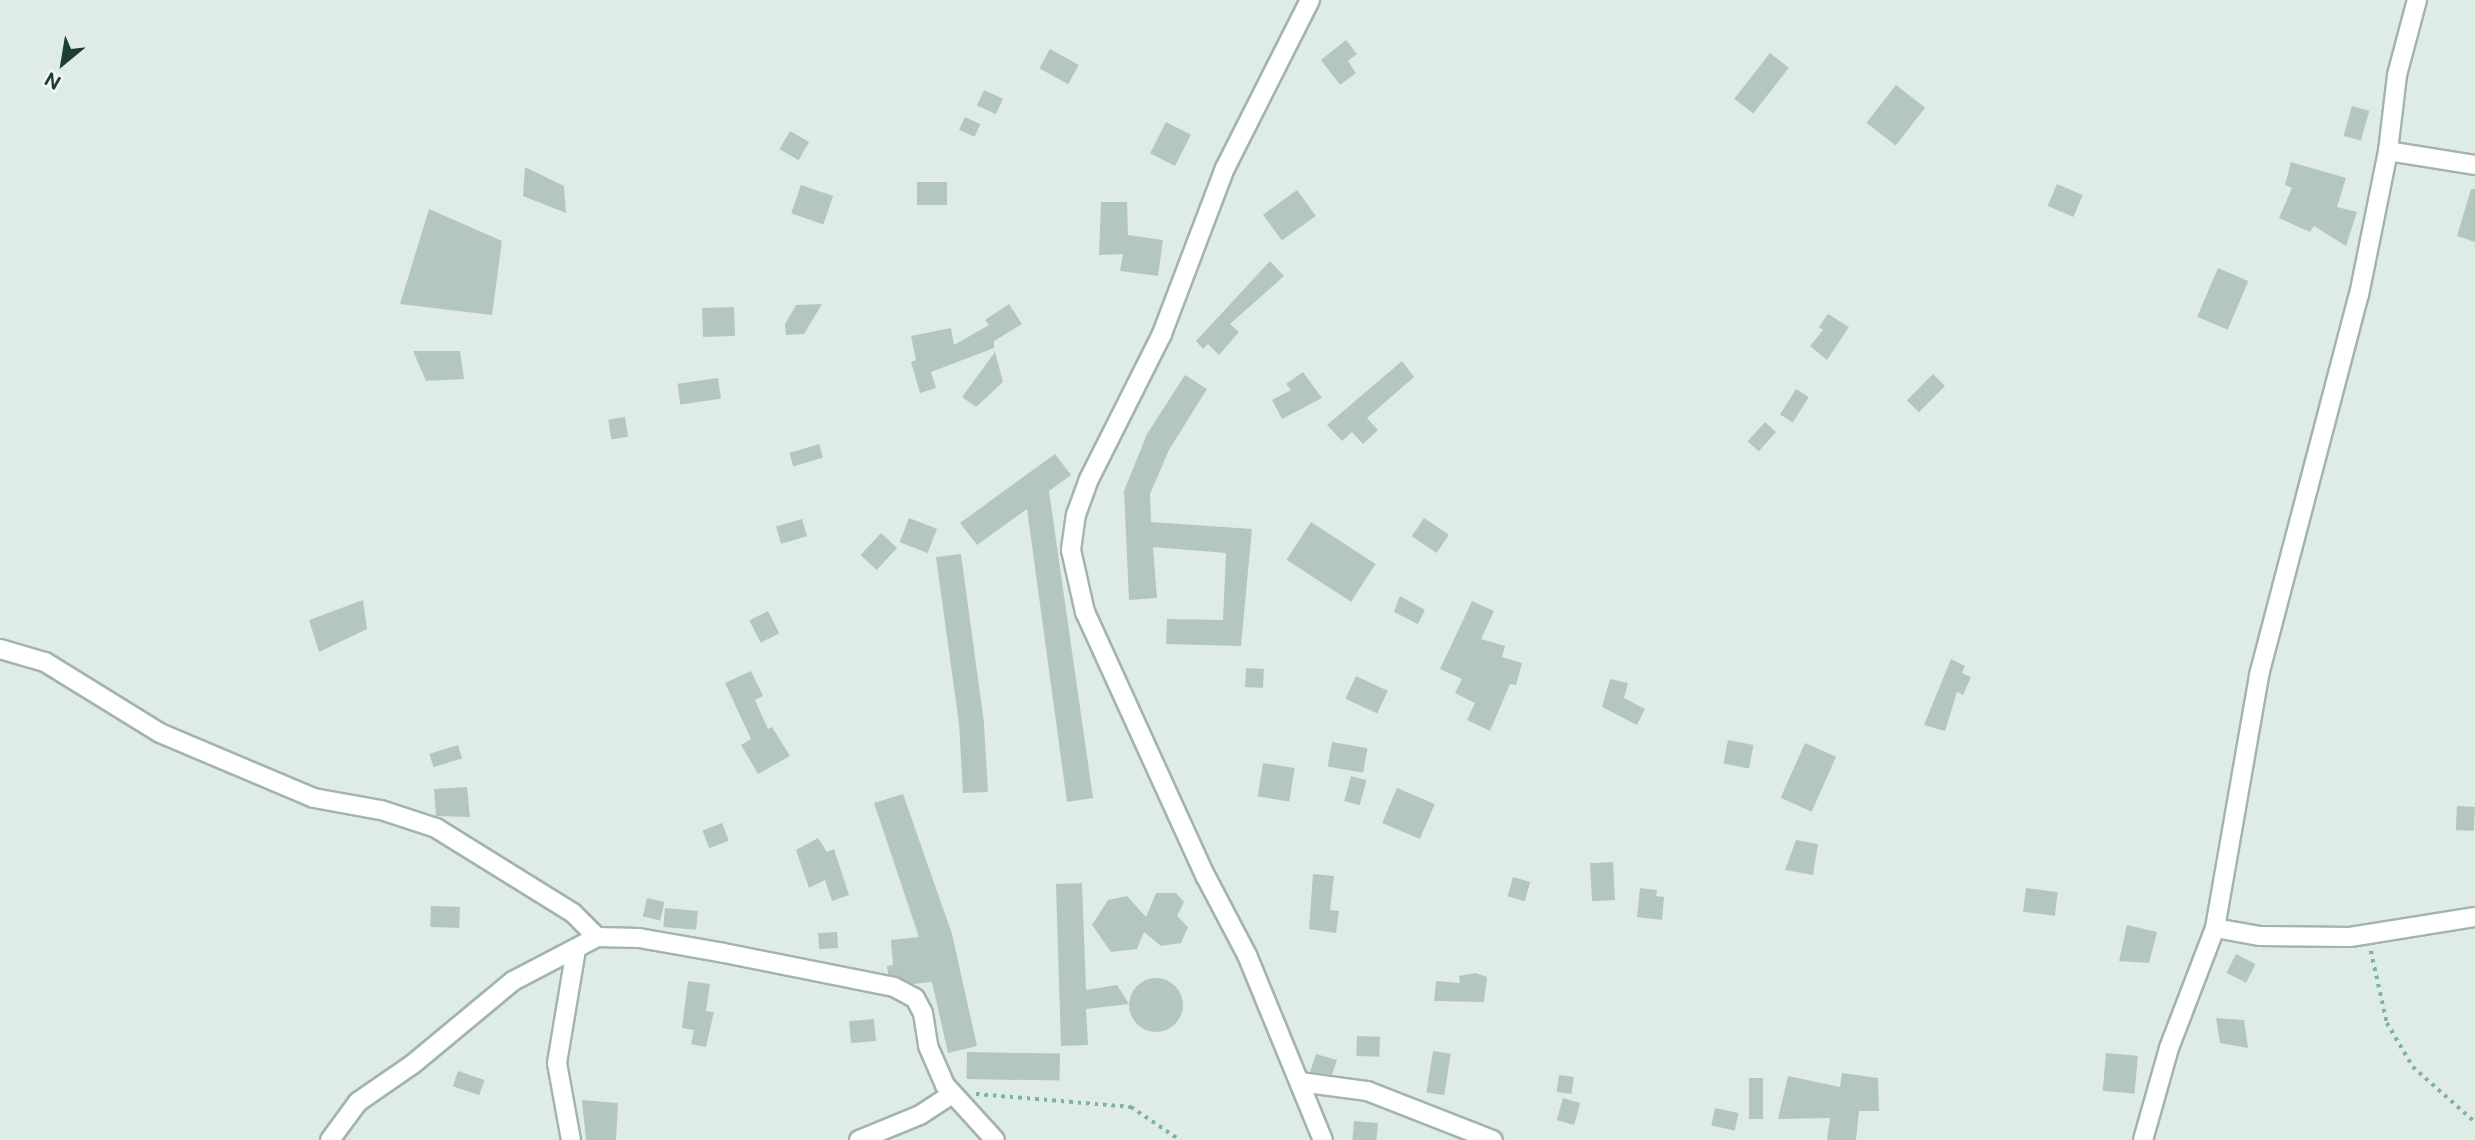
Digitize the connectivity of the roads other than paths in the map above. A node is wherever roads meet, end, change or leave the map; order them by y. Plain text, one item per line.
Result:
1 (1310, 0) edge
2 (2417, 0) edge
3 (2388, 151) junction
4 (2475, 165) edge
5 (0, 649) edge
6 (2475, 917) edge
7 (2216, 929) junction
8 (597, 937) junction
9 (576, 950) junction
10 (1300, 1082) junction
11 (952, 1094) junction
12 (330, 1140) edge
13 (571, 1140) edge
14 (859, 1140) edge
15 (995, 1140) edge
16 (1323, 1140) edge
17 (1493, 1140) edge
18 (2143, 1140) edge

1 - 10 street
2 - 3 street
3 - 4 street
3 - 7 street
5 - 8 street
6 - 7 street
7 - 18 street
8 - 9 street
8 - 11 street
9 - 12 street
9 - 13 street
10 - 16 street
10 - 17 street
11 - 14 street
11 - 15 street

